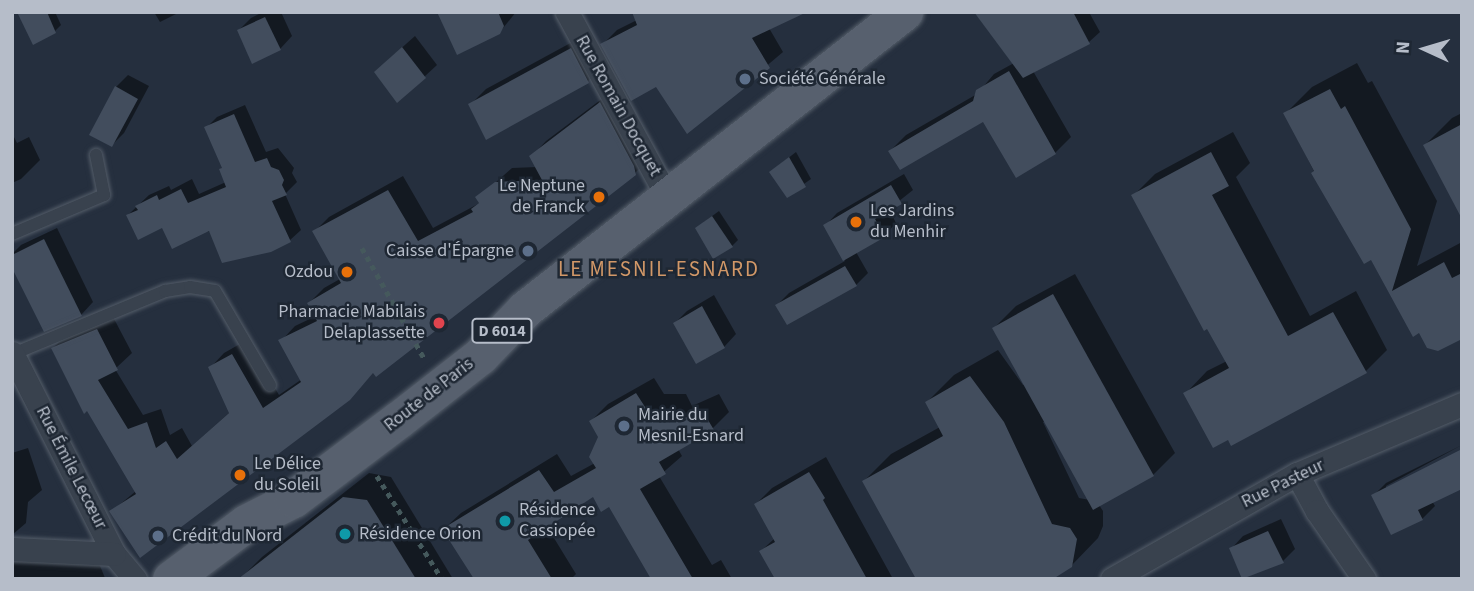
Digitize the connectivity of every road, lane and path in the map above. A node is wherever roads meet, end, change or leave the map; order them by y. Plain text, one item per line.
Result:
1 (567, 12) edge
2 (904, 12) edge
3 (96, 155) dead end
4 (669, 200) junction
5 (12, 234) edge
6 (362, 247) dead end
7 (12, 354) edge
8 (425, 361) dead end
9 (270, 385) dead end
10 (1462, 404) edge
11 (372, 467) dead end
12 (1297, 474) junction
13 (12, 549) edge
14 (114, 554) junction
15 (135, 579) edge
16 (171, 579) edge
17 (442, 579) edge
18 (1112, 579) edge
19 (1364, 579) edge

1 - 4 street, Rue Romain Docquet
2 - 4 main road, Route de Paris / D 6014
3 - 5 lane
4 - 16 main road, Route de Paris / D 6014
6 - 8 path
7 - 9 lane
7 - 14 street, Rue Émile Lecœur
10 - 12 street, Rue Pasteur
11 - 17 path
12 - 18 street, Rue Pasteur
12 - 19 street
13 - 14 street
14 - 15 street, Rue Émile Lecœur

